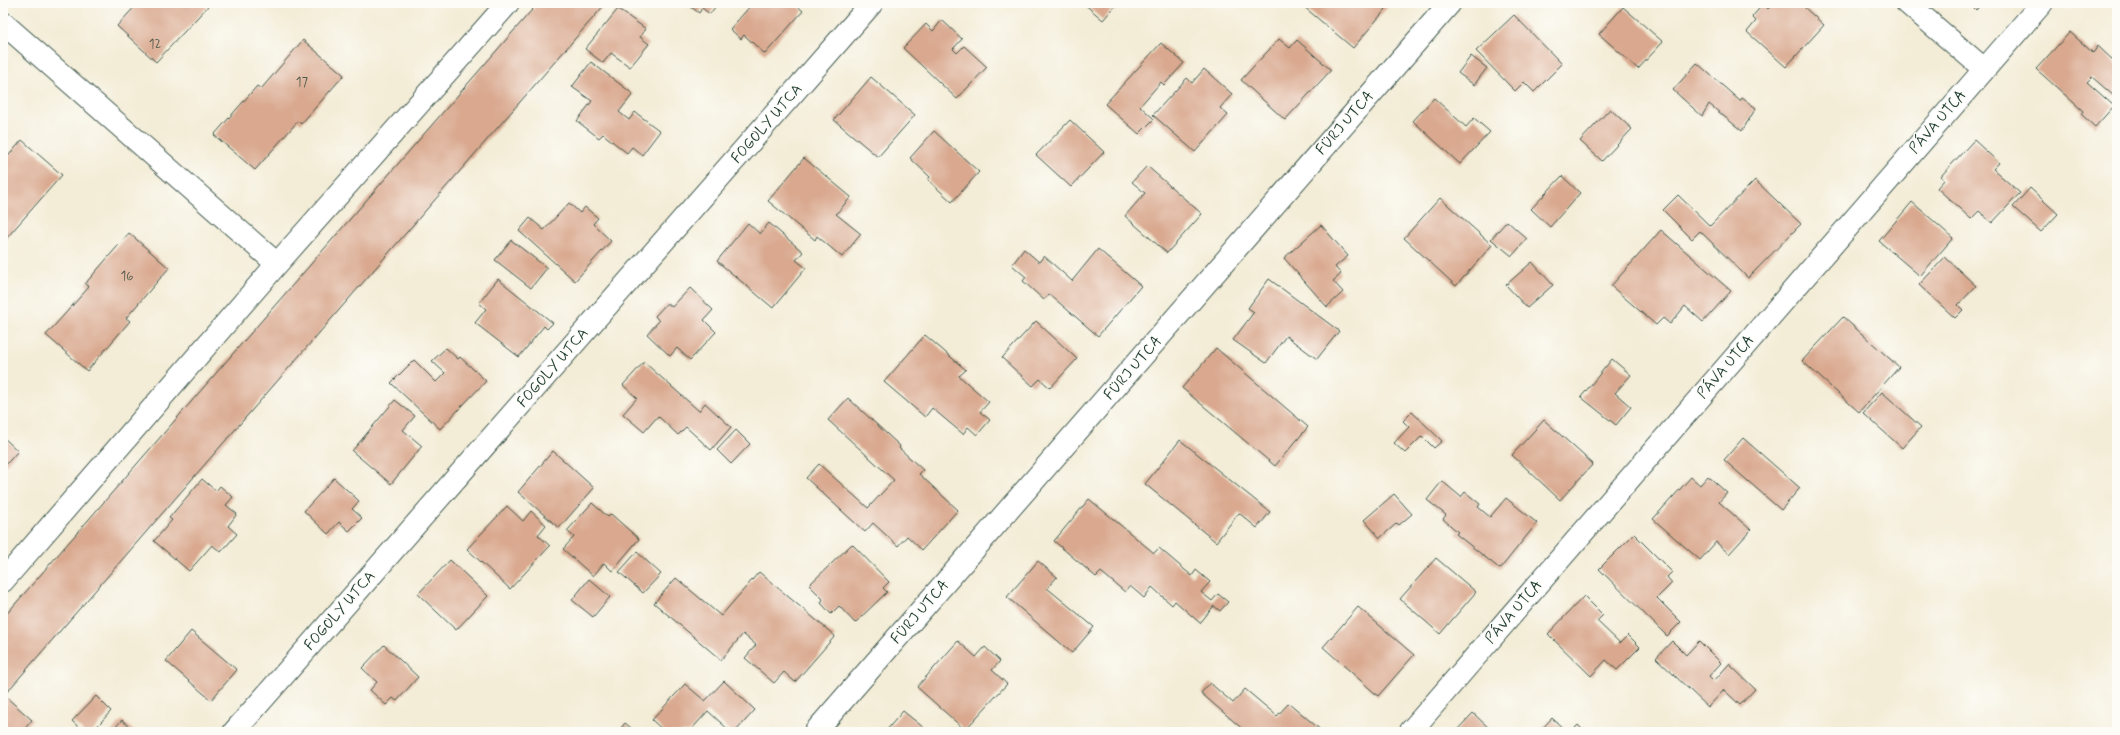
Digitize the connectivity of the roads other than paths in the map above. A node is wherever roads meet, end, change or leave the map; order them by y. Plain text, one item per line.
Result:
1 (508, 3) edge
2 (872, 3) edge
3 (1450, 3) edge
4 (1907, 3) edge
5 (2042, 3) edge
6 (3, 23) edge
7 (1984, 69) junction
8 (277, 264) junction
9 (3, 581) edge
10 (234, 732) edge
11 (815, 732) edge
12 (1410, 732) edge

1 - 8 street
2 - 10 street, FOGOLY UTCA
3 - 11 street, FÜRJ UTCA
4 - 7 street
5 - 7 street, PÁVA UTCA
6 - 8 street
7 - 12 street, PÁVA UTCA
8 - 9 street

